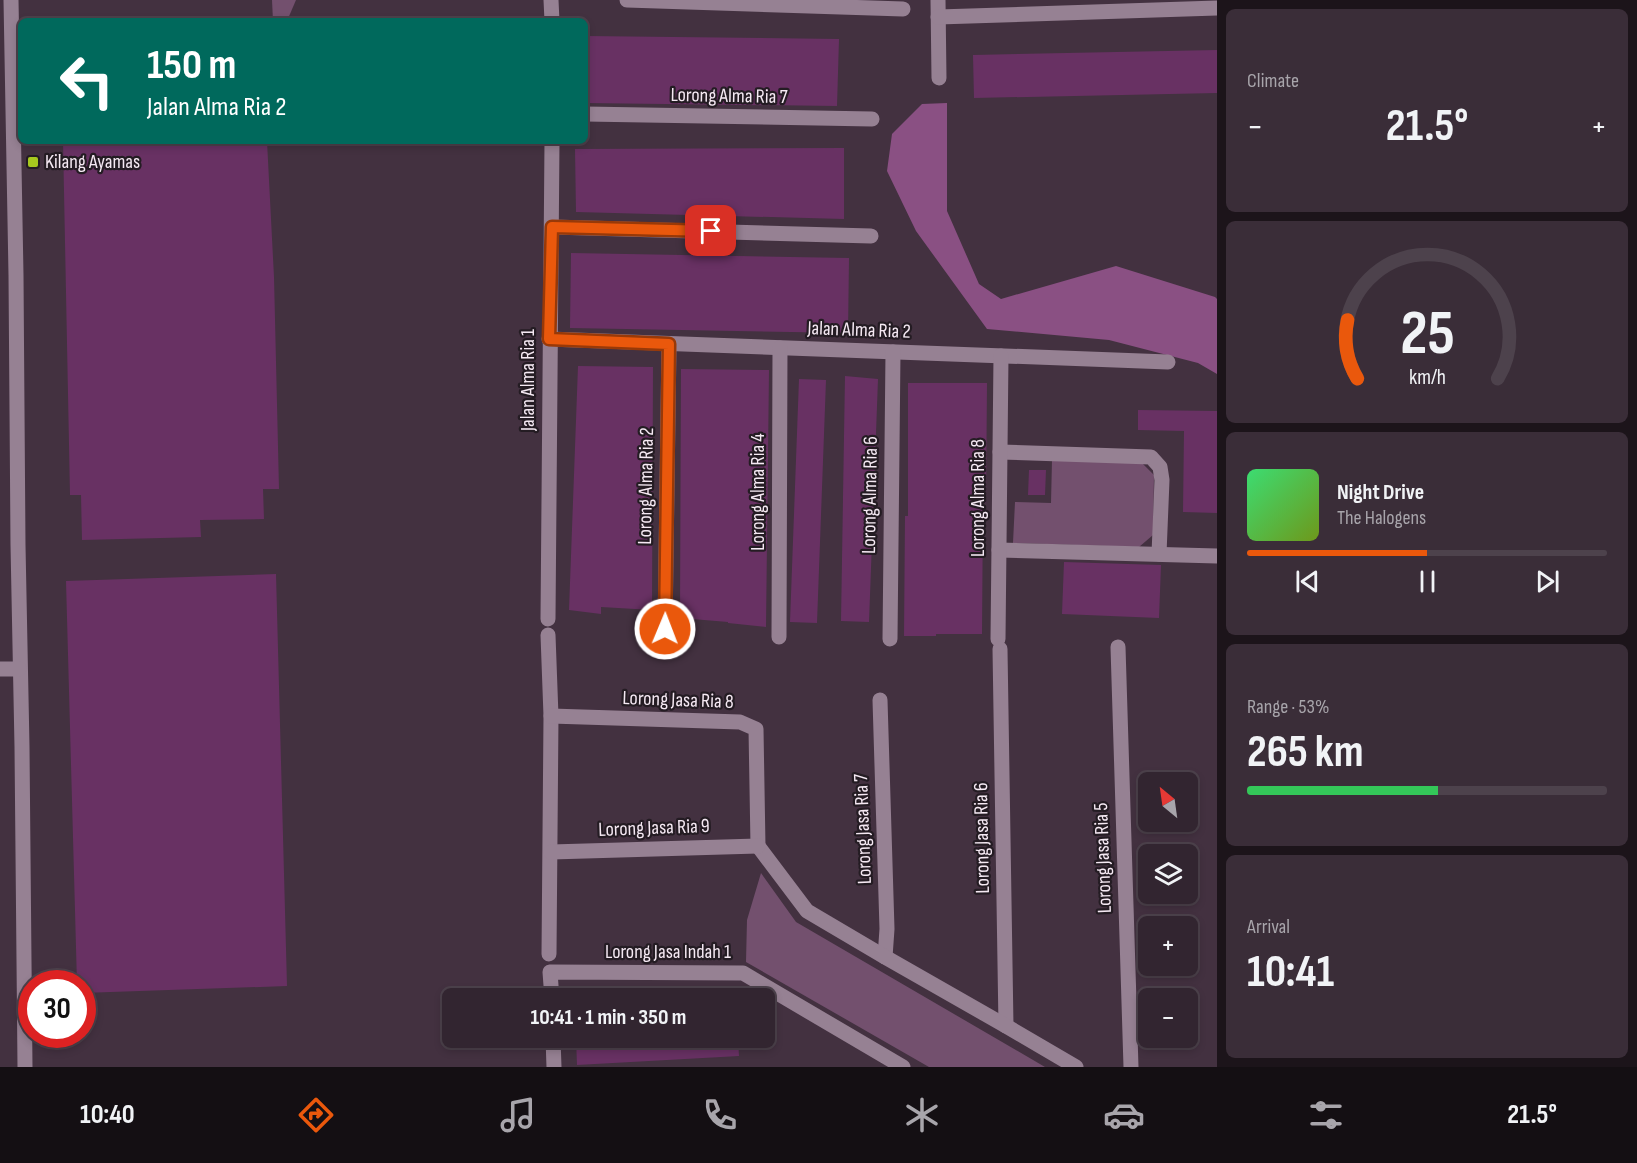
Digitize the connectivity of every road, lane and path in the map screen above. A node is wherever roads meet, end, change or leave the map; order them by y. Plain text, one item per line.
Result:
1 (11, 0) edge
2 (551, 0) edge
3 (627, 0) edge
4 (938, 0) edge
5 (1217, 8) edge
6 (903, 9) dead end
7 (938, 17) junction
8 (552, 18) edge
9 (939, 78) dead end
10 (588, 114) edge
11 (872, 119) dead end
12 (552, 144) edge
13 (552, 227) junction
14 (871, 236) dead end
15 (549, 339) junction
16 (669, 344) junction
17 (780, 348) junction
18 (893, 352) junction
19 (1000, 356) junction
20 (1168, 362) dead end
21 (1000, 452) junction
22 (999, 550) junction
23 (1159, 554) junction
24 (1217, 556) edge
25 (548, 619) dead end
26 (665, 629) dead end
27 (548, 635) dead end
28 (779, 637) dead end
29 (890, 639) dead end
30 (999, 644) joint
31 (1118, 647) dead end
32 (0, 669) edge
33 (20, 669) junction
34 (880, 700) dead end
35 (551, 716) junction
36 (758, 846) junction
37 (551, 852) junction
38 (549, 954) dead end
39 (885, 957) junction
40 (551, 988) edge
41 (767, 988) edge
42 (775, 993) edge
43 (1006, 1026) junction
44 (553, 1048) edge
45 (893, 1065) edge
46 (25, 1067) edge
47 (554, 1067) edge
48 (1076, 1067) edge
49 (1131, 1067) edge

1 - 33 street
2 - 8 street
3 - 6 street
4 - 7 street
5 - 7 street
7 - 9 street
10 - 11 street, Lorong Alma Ria 7
12 - 13 street, Jalan Alma Ria 1
13 - 14 street
13 - 15 street, Jalan Alma Ria 1
15 - 16 street, Jalan Alma Ria 2
15 - 25 street, Jalan Alma Ria 1
16 - 17 street, Jalan Alma Ria 2
16 - 26 street, Lorong Alma Ria 2
17 - 18 street, Jalan Alma Ria 2
17 - 28 street, Lorong Alma Ria 4
18 - 19 street, Jalan Alma Ria 2
18 - 29 street, Lorong Alma Ria 6
19 - 20 street, Jalan Alma Ria 2
19 - 21 street, Lorong Alma Ria 8
21 - 22 street, Lorong Alma Ria 8
21 - 23 street
22 - 23 street
22 - 30 street, Lorong Alma Ria 8
23 - 24 street
27 - 35 street
30 - 43 street, Lorong Jasa Ria 6
31 - 49 street, Lorong Jasa Ria 5
32 - 33 street
33 - 46 street
34 - 39 street, Lorong Jasa Ria 7
35 - 36 street, Lorong Jasa Ria 8
35 - 37 street
36 - 37 street, Lorong Jasa Ria 9
36 - 39 street
37 - 38 street
39 - 43 street
40 - 41 street, Lorong Jasa Indah 1
42 - 45 street, Lorong Jasa Indah 1
43 - 48 street
44 - 47 street

